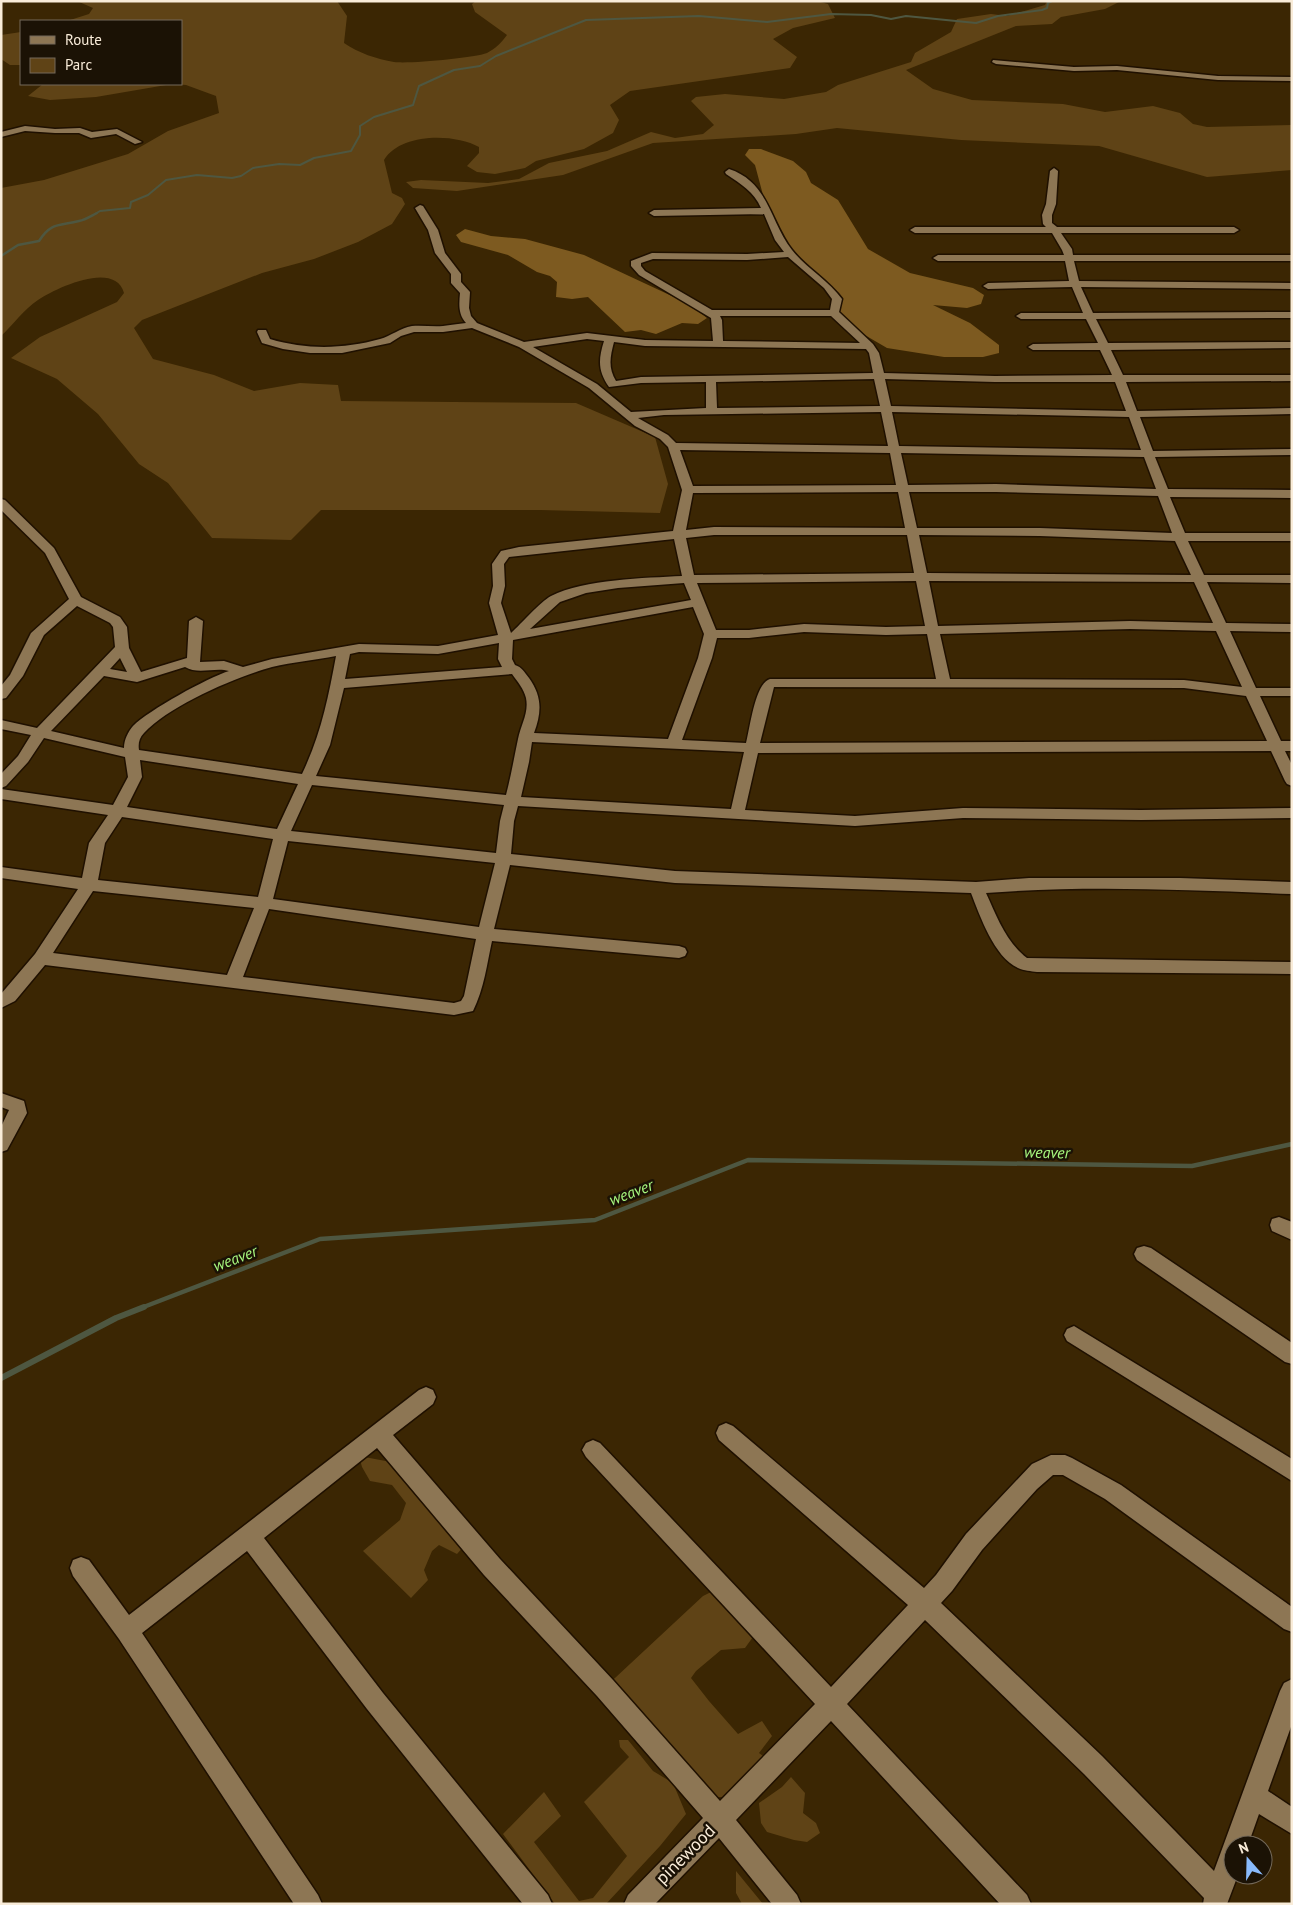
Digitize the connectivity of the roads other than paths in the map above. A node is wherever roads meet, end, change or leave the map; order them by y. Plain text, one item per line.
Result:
1 (996, 62) dead end
2 (1292, 79) edge
3 (1, 135) edge
4 (138, 142) dead end
5 (1054, 171) dead end
6 (729, 172) dead end
7 (420, 208) dead end
8 (765, 211) junction
9 (654, 213) dead end
10 (915, 230) dead end
11 (1055, 230) junction
12 (1234, 230) dead end
13 (790, 254) junction
14 (938, 258) dead end
15 (1292, 258) edge
16 (1069, 259) junction
17 (1075, 284) junction
18 (988, 286) dead end
19 (1292, 286) edge
20 (710, 313) junction
21 (834, 313) junction
22 (1292, 315) edge
23 (1021, 316) dead end
24 (1090, 317) junction
25 (473, 325) junction
26 (262, 332) dead end
27 (610, 338) junction
28 (718, 343) junction
29 (523, 345) junction
30 (1292, 345) edge
31 (870, 346) junction
32 (1104, 346) junction
33 (1033, 347) dead end
34 (879, 376) junction
35 (1119, 378) junction
36 (1292, 378) edge
37 (711, 379) junction
38 (613, 385) junction
39 (597, 389) junction
40 (884, 409) junction
41 (1292, 411) edge
42 (712, 412) junction
43 (1134, 414) junction
44 (629, 415) junction
45 (673, 446) junction
46 (894, 449) junction
47 (1292, 452) edge
48 (1148, 454) junction
49 (903, 488) junction
50 (688, 490) junction
51 (1165, 493) junction
52 (1292, 494) edge
53 (1, 503) edge
54 (911, 531) junction
55 (679, 534) junction
56 (1180, 537) junction
57 (1292, 537) edge
58 (921, 577) junction
59 (689, 579) junction
60 (1199, 579) junction
61 (1292, 579) edge
62 (76, 600) junction
63 (698, 602) junction
64 (196, 621) dead end
65 (1220, 626) junction
66 (1292, 628) edge
67 (933, 631) junction
68 (711, 634) junction
69 (510, 638) junction
70 (122, 648) junction
71 (344, 650) junction
72 (194, 666) junction
73 (516, 670) junction
74 (102, 671) junction
75 (242, 671) junction
76 (137, 678) junction
77 (338, 684) junction
78 (944, 684) junction
79 (1250, 692) junction
80 (1292, 692) edge
81 (1, 695) edge
82 (1, 724) edge
83 (40, 733) junction
84 (525, 737) junction
85 (673, 745) junction
86 (1275, 746) junction
87 (1292, 746) edge
88 (752, 748) junction
89 (132, 754) junction
90 (308, 780) junction
91 (1292, 781) edge
92 (1, 783) edge
93 (1, 794) edge
94 (512, 801) junction
95 (118, 811) junction
96 (1292, 813) edge
97 (737, 814) junction
98 (282, 835) junction
99 (502, 858) junction
100 (1, 872) edge
101 (90, 885) junction
102 (976, 888) junction
103 (1292, 888) edge
104 (264, 903) junction
105 (485, 934) junction
106 (678, 952) dead end
107 (41, 958) junction
108 (1292, 968) edge
109 (233, 981) junction
110 (1, 1002) edge
111 (10, 1103) edge
112 (1, 1145) edge
113 (1144, 1254) dead end
114 (1074, 1335) dead end
115 (1292, 1356) edge
116 (426, 1397) dead end
117 (726, 1433) dead end
118 (379, 1434) junction
119 (593, 1450) dead end
120 (1292, 1471) edge
121 (248, 1535) junction
122 (81, 1568) dead end
123 (925, 1604) junction
124 (1292, 1621) edge
125 (127, 1631) junction
126 (1292, 1691) edge
127 (831, 1704) junction
128 (1254, 1796) junction
129 (720, 1819) junction
130 (1292, 1822) edge
131 (1240, 1835) edge
132 (1223, 1880) edge
133 (1216, 1899) edge
134 (309, 1904) edge
135 (539, 1904) edge
136 (637, 1904) edge
137 (788, 1904) edge
138 (1018, 1904) edge

1 - 2 street
3 - 4 street
5 - 11 street
6 - 8 street
7 - 25 street
8 - 9 street
8 - 13 street
10 - 11 street
11 - 12 street
11 - 16 street
13 - 20 street
13 - 21 street
14 - 16 street
15 - 16 street
16 - 17 street
17 - 18 street
17 - 19 street
17 - 24 street
20 - 21 street
20 - 28 street
21 - 31 street
22 - 24 street
23 - 24 street
24 - 32 street
25 - 26 street
25 - 29 street
27 - 28 street
27 - 29 street
27 - 38 street
28 - 31 street
29 - 39 street
30 - 32 street
31 - 34 street
32 - 33 street
32 - 35 street
34 - 35 street
34 - 37 street
34 - 40 street
35 - 36 street
35 - 43 street
37 - 38 street
37 - 42 street
38 - 39 street
39 - 44 street
40 - 42 street
40 - 43 street
40 - 46 street
41 - 43 street
42 - 44 street
43 - 48 street
44 - 45 street
45 - 46 street
45 - 50 street
46 - 48 street
46 - 49 street
47 - 48 street
48 - 51 street
49 - 50 street
49 - 51 street
49 - 54 street
50 - 55 street
51 - 52 street
51 - 56 street
53 - 62 street
54 - 55 street
54 - 56 street
54 - 58 street
55 - 59 street
55 - 69 street
56 - 57 street
56 - 60 street
58 - 59 street
58 - 60 street
58 - 67 street
59 - 63 street
59 - 69 street
60 - 61 street
60 - 65 street
62 - 70 street
62 - 81 street
63 - 68 street
63 - 69 street
64 - 72 street
65 - 66 street
65 - 67 street
65 - 79 street
67 - 68 street
67 - 78 street
68 - 85 street
69 - 71 street
69 - 73 street
70 - 74 street
70 - 76 street
71 - 75 street
71 - 77 street
72 - 75 street
72 - 76 street
73 - 77 street
73 - 84 street
74 - 76 street
74 - 83 street
75 - 89 street
77 - 90 street
78 - 79 street
78 - 88 street
79 - 80 street
79 - 86 street
82 - 83 street
83 - 89 street
83 - 92 street
84 - 85 street
84 - 94 street
85 - 88 street
86 - 87 street
86 - 88 street
86 - 91 street
88 - 97 street
89 - 90 street
89 - 95 street
90 - 94 street
90 - 98 street
93 - 95 street
94 - 97 street
94 - 99 street
95 - 98 street
95 - 101 street
96 - 97 street
98 - 99 street
98 - 104 street
99 - 102 street
99 - 105 street
100 - 101 street
101 - 104 street
101 - 107 street
102 - 103 street
102 - 108 street
104 - 105 street
104 - 109 street
105 - 106 street
105 - 109 street
107 - 109 street
107 - 110 street
111 - 112 street
113 - 115 street
114 - 120 street
116 - 118 street
117 - 123 street
118 - 121 street
118 - 129 street
119 - 127 street
121 - 125 street
121 - 135 street
122 - 125 street
123 - 124 street
123 - 127 street
123 - 133 street
125 - 134 street
126 - 128 street
127 - 129 street
127 - 138 street
128 - 130 street
128 - 131 street
129 - 136 street, pinewood
129 - 137 street, pinewood
132 - 133 street

